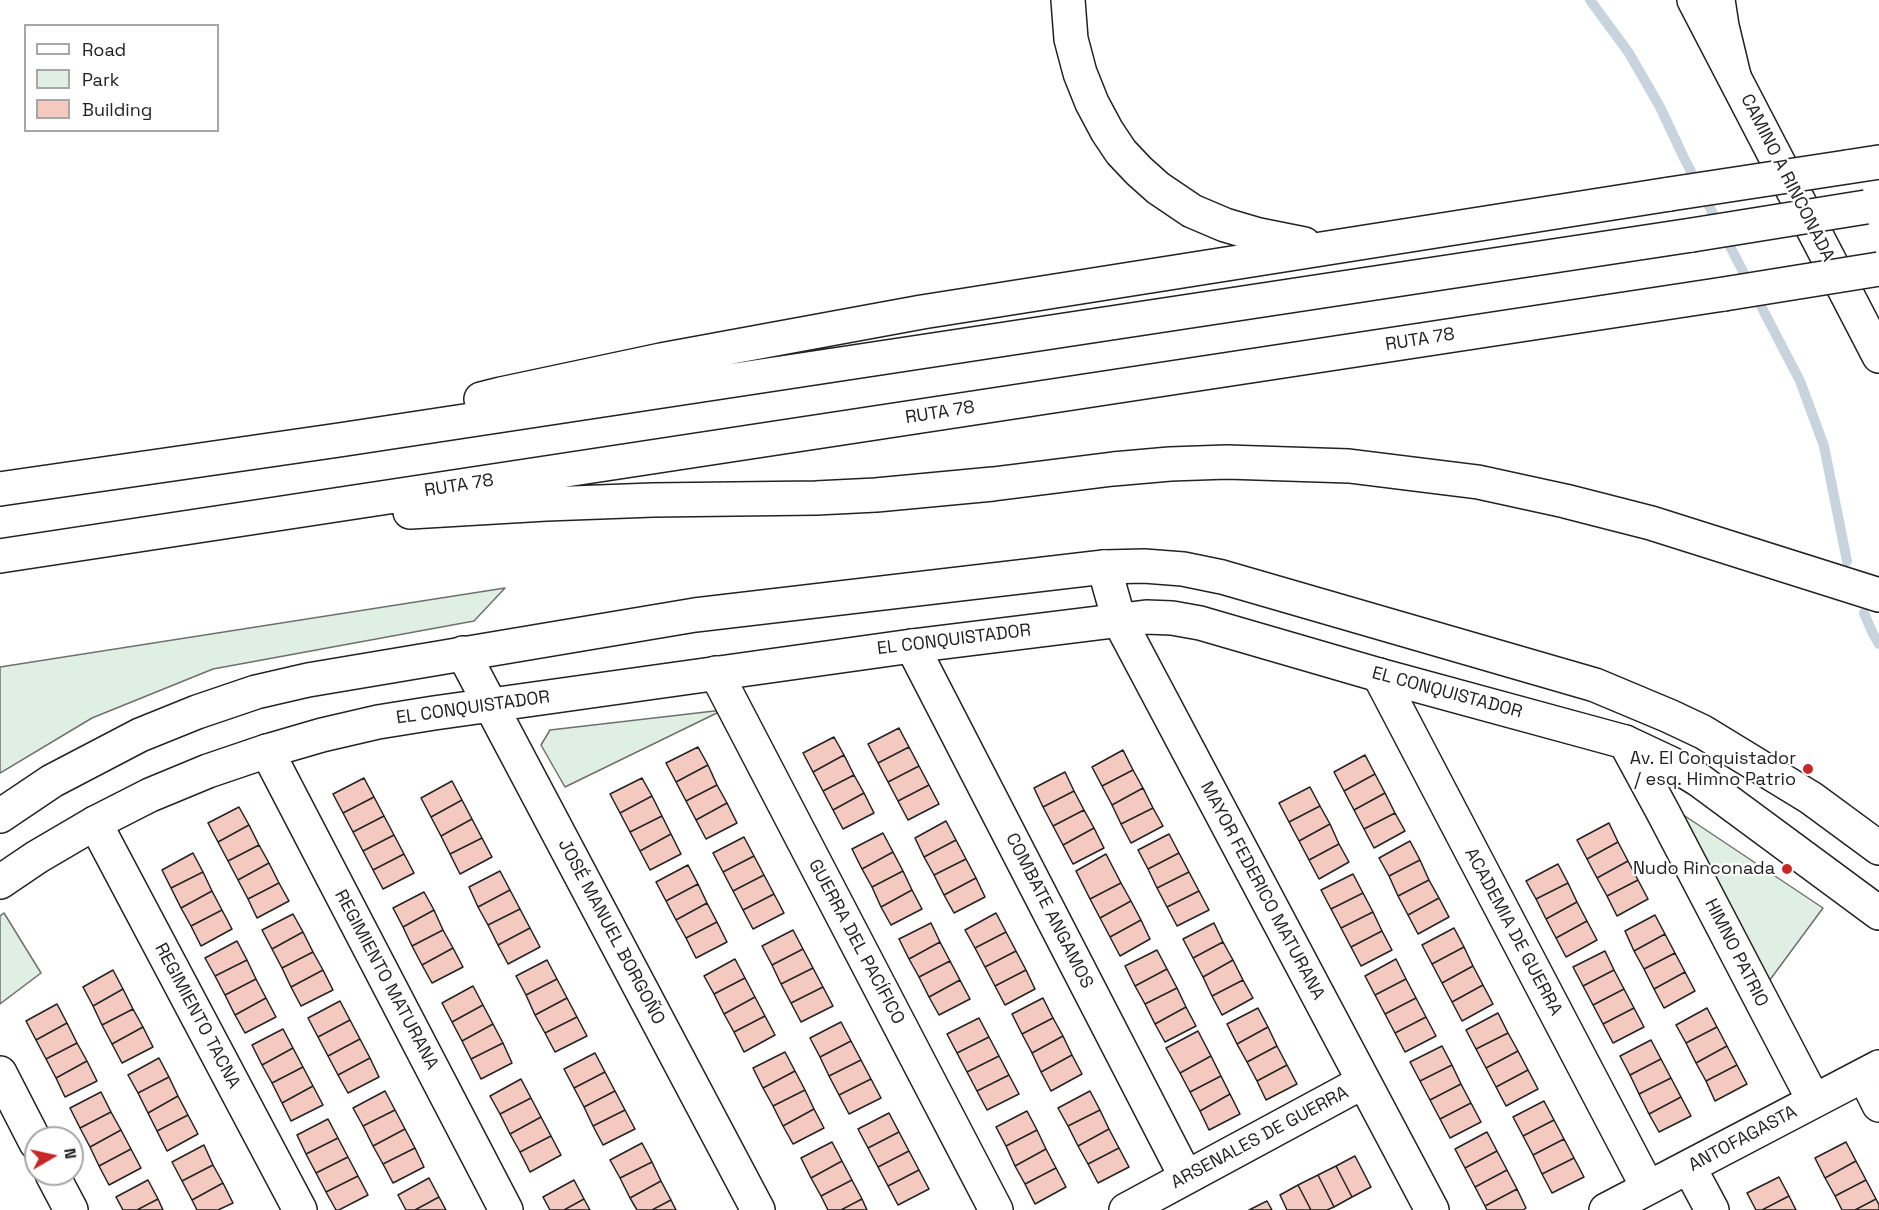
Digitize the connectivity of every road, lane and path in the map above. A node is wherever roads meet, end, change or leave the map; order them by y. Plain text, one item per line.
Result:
1 (1068, 0) edge
2 (1694, 0) edge
3 (1718, 0) edge
4 (1734, 76) junction
5 (1879, 162) edge
6 (1873, 206) edge
7 (1342, 246) junction
8 (1879, 269) edge
9 (1879, 356) edge
10 (339, 440) junction
11 (0, 489) edge
12 (211, 523) junction
13 (0, 556) edge
14 (1104, 567) junction
15 (1879, 596) edge
16 (1119, 620) junction
17 (912, 646) junction
18 (463, 653) junction
19 (716, 673) junction
20 (1378, 675) junction
21 (490, 705) junction
22 (1624, 742) junction
23 (267, 751) junction
24 (0, 816) edge
25 (95, 823) junction
26 (1879, 848) edge
27 (0, 882) edge
28 (1879, 913) edge
29 (1871, 1071) edge
30 (0, 1073) edge
31 (1364, 1082) junction
32 (1814, 1101) junction
33 (1879, 1105) edge
34 (27, 1126) edge
35 (1689, 1167) junction
36 (1186, 1177) junction
37 (58, 1186) edge
38 (1648, 1188) junction
39 (754, 1208) edge
40 (70, 1210) edge
41 (300, 1210) edge
42 (506, 1210) edge
43 (996, 1210) edge
44 (1126, 1210) edge
45 (1432, 1210) edge
46 (1606, 1210) edge
47 (1712, 1210) edge

1 - 7 main road
2 - 4 main road, CAMINO A RINCONADA
3 - 4 main road
4 - 9 main road, CAMINO A RINCONADA
5 - 7 main road, bridge
6 - 10 main road, bridge
7 - 10 main road
8 - 12 main road, RUTA 78, bridge
10 - 11 main road
12 - 13 main road, RUTA 78
12 - 15 main road
14 - 16 main road, MAYOR FEDERICO MATURANA
14 - 18 main road
14 - 26 main road
16 - 17 main road, EL CONQUISTADOR
16 - 20 main road, EL CONQUISTADOR
16 - 31 main road, MAYOR FEDERICO MATURANA
17 - 19 main road, EL CONQUISTADOR
17 - 36 main road, COMBATE ANGAMOS
18 - 21 main road, JOSÉ MANUEL BORGOÑO
18 - 24 main road
19 - 21 main road, EL CONQUISTADOR
19 - 43 main road, GUERRA DEL PACÍFICO
20 - 22 main road, EL CONQUISTADOR
20 - 38 main road, ACADEMIA DE GUERRA
21 - 23 main road, EL CONQUISTADOR
21 - 39 main road, JOSÉ MANUEL BORGOÑO
22 - 28 main road, EL CONQUISTADOR
22 - 32 main road, HIMNO PATRIO
23 - 25 main road, EL CONQUISTADOR
23 - 42 main road, REGIMIENTO MATURANA
25 - 27 main road, EL CONQUISTADOR
25 - 41 main road, REGIMIENTO TACNA
29 - 32 main road, ANTOFAGASTA
29 - 33 main road
30 - 34 main road
31 - 36 main road, ARSENALES DE GUERRA
31 - 45 main road, MAYOR FEDERICO MATURANA
32 - 35 main road, ANTOFAGASTA
35 - 38 main road, ANTOFAGASTA
35 - 47 main road
36 - 44 main road, ARSENALES DE GUERRA
37 - 40 main road
38 - 46 main road, ANTOFAGASTA

